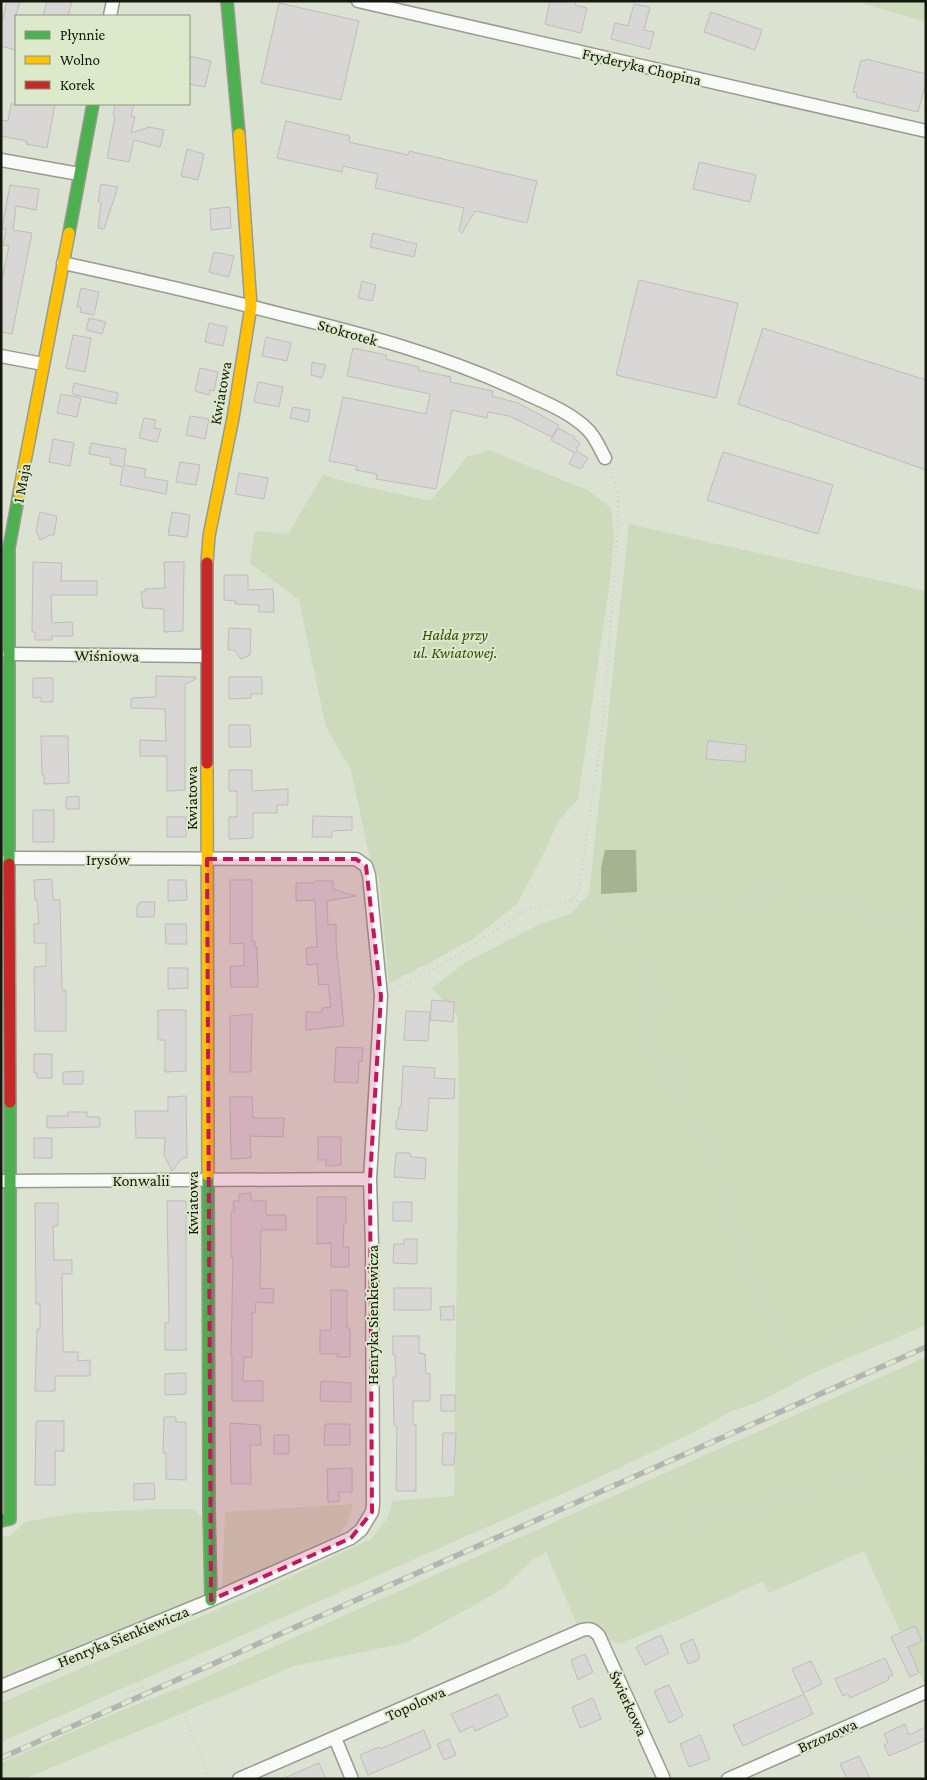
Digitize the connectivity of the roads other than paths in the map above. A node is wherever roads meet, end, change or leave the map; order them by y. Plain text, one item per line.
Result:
1 (112, 1) edge
2 (227, 1) edge
3 (358, 1) edge
4 (110, 15) edge
5 (93, 105) edge
6 (926, 131) edge
7 (1, 160) edge
8 (79, 174) junction
9 (63, 263) junction
10 (252, 306) junction
11 (1, 356) edge
12 (43, 364) junction
13 (605, 458) road end
14 (5, 548) edge
15 (9, 654) junction
16 (206, 656) junction
17 (5, 755) edge
18 (10, 858) junction
19 (207, 859) junction
20 (5, 966) edge
21 (370, 1179) junction
22 (208, 1180) junction
23 (5, 1181) edge
24 (6, 1396) edge
25 (1, 1521) edge
26 (211, 1600) junction
27 (592, 1629) joint
28 (1, 1686) edge
29 (926, 1692) edge
30 (335, 1738) junction
31 (239, 1779) edge
32 (352, 1779) edge
33 (664, 1779) edge
34 (728, 1779) edge

1 - 4 street
2 - 10 street, Kwiatowa
3 - 6 street, Fryderyka Chopina
5 - 8 street, 1 Maja
7 - 8 street
8 - 9 street, 1 Maja
9 - 10 street, Stokrotek
9 - 12 street, 1 Maja
10 - 13 street, Stokrotek
10 - 16 street, Kwiatowa
11 - 12 street
12 - 14 street, 1 Maja
14 - 15 street, 1 Maja
15 - 16 street, Wiśniowa
15 - 17 street, 1 Maja
16 - 19 street, Kwiatowa
17 - 18 street, 1 Maja
18 - 19 street, Irysów
18 - 20 street, 1 Maja
19 - 21 street, Henryka Sienkiewicza
19 - 22 street, Kwiatowa
20 - 23 street, 1 Maja
21 - 22 street, Konwalii
21 - 26 street, Henryka Sienkiewicza
22 - 23 street, Konwalii
22 - 26 street, Kwiatowa
23 - 24 street, 1 Maja
24 - 25 street, 1 Maja
26 - 28 street, Henryka Sienkiewicza
27 - 30 street, Topolowa
27 - 33 street, Świerkowa
29 - 34 street, Brzozowa
30 - 31 street, Topolowa
30 - 32 street

